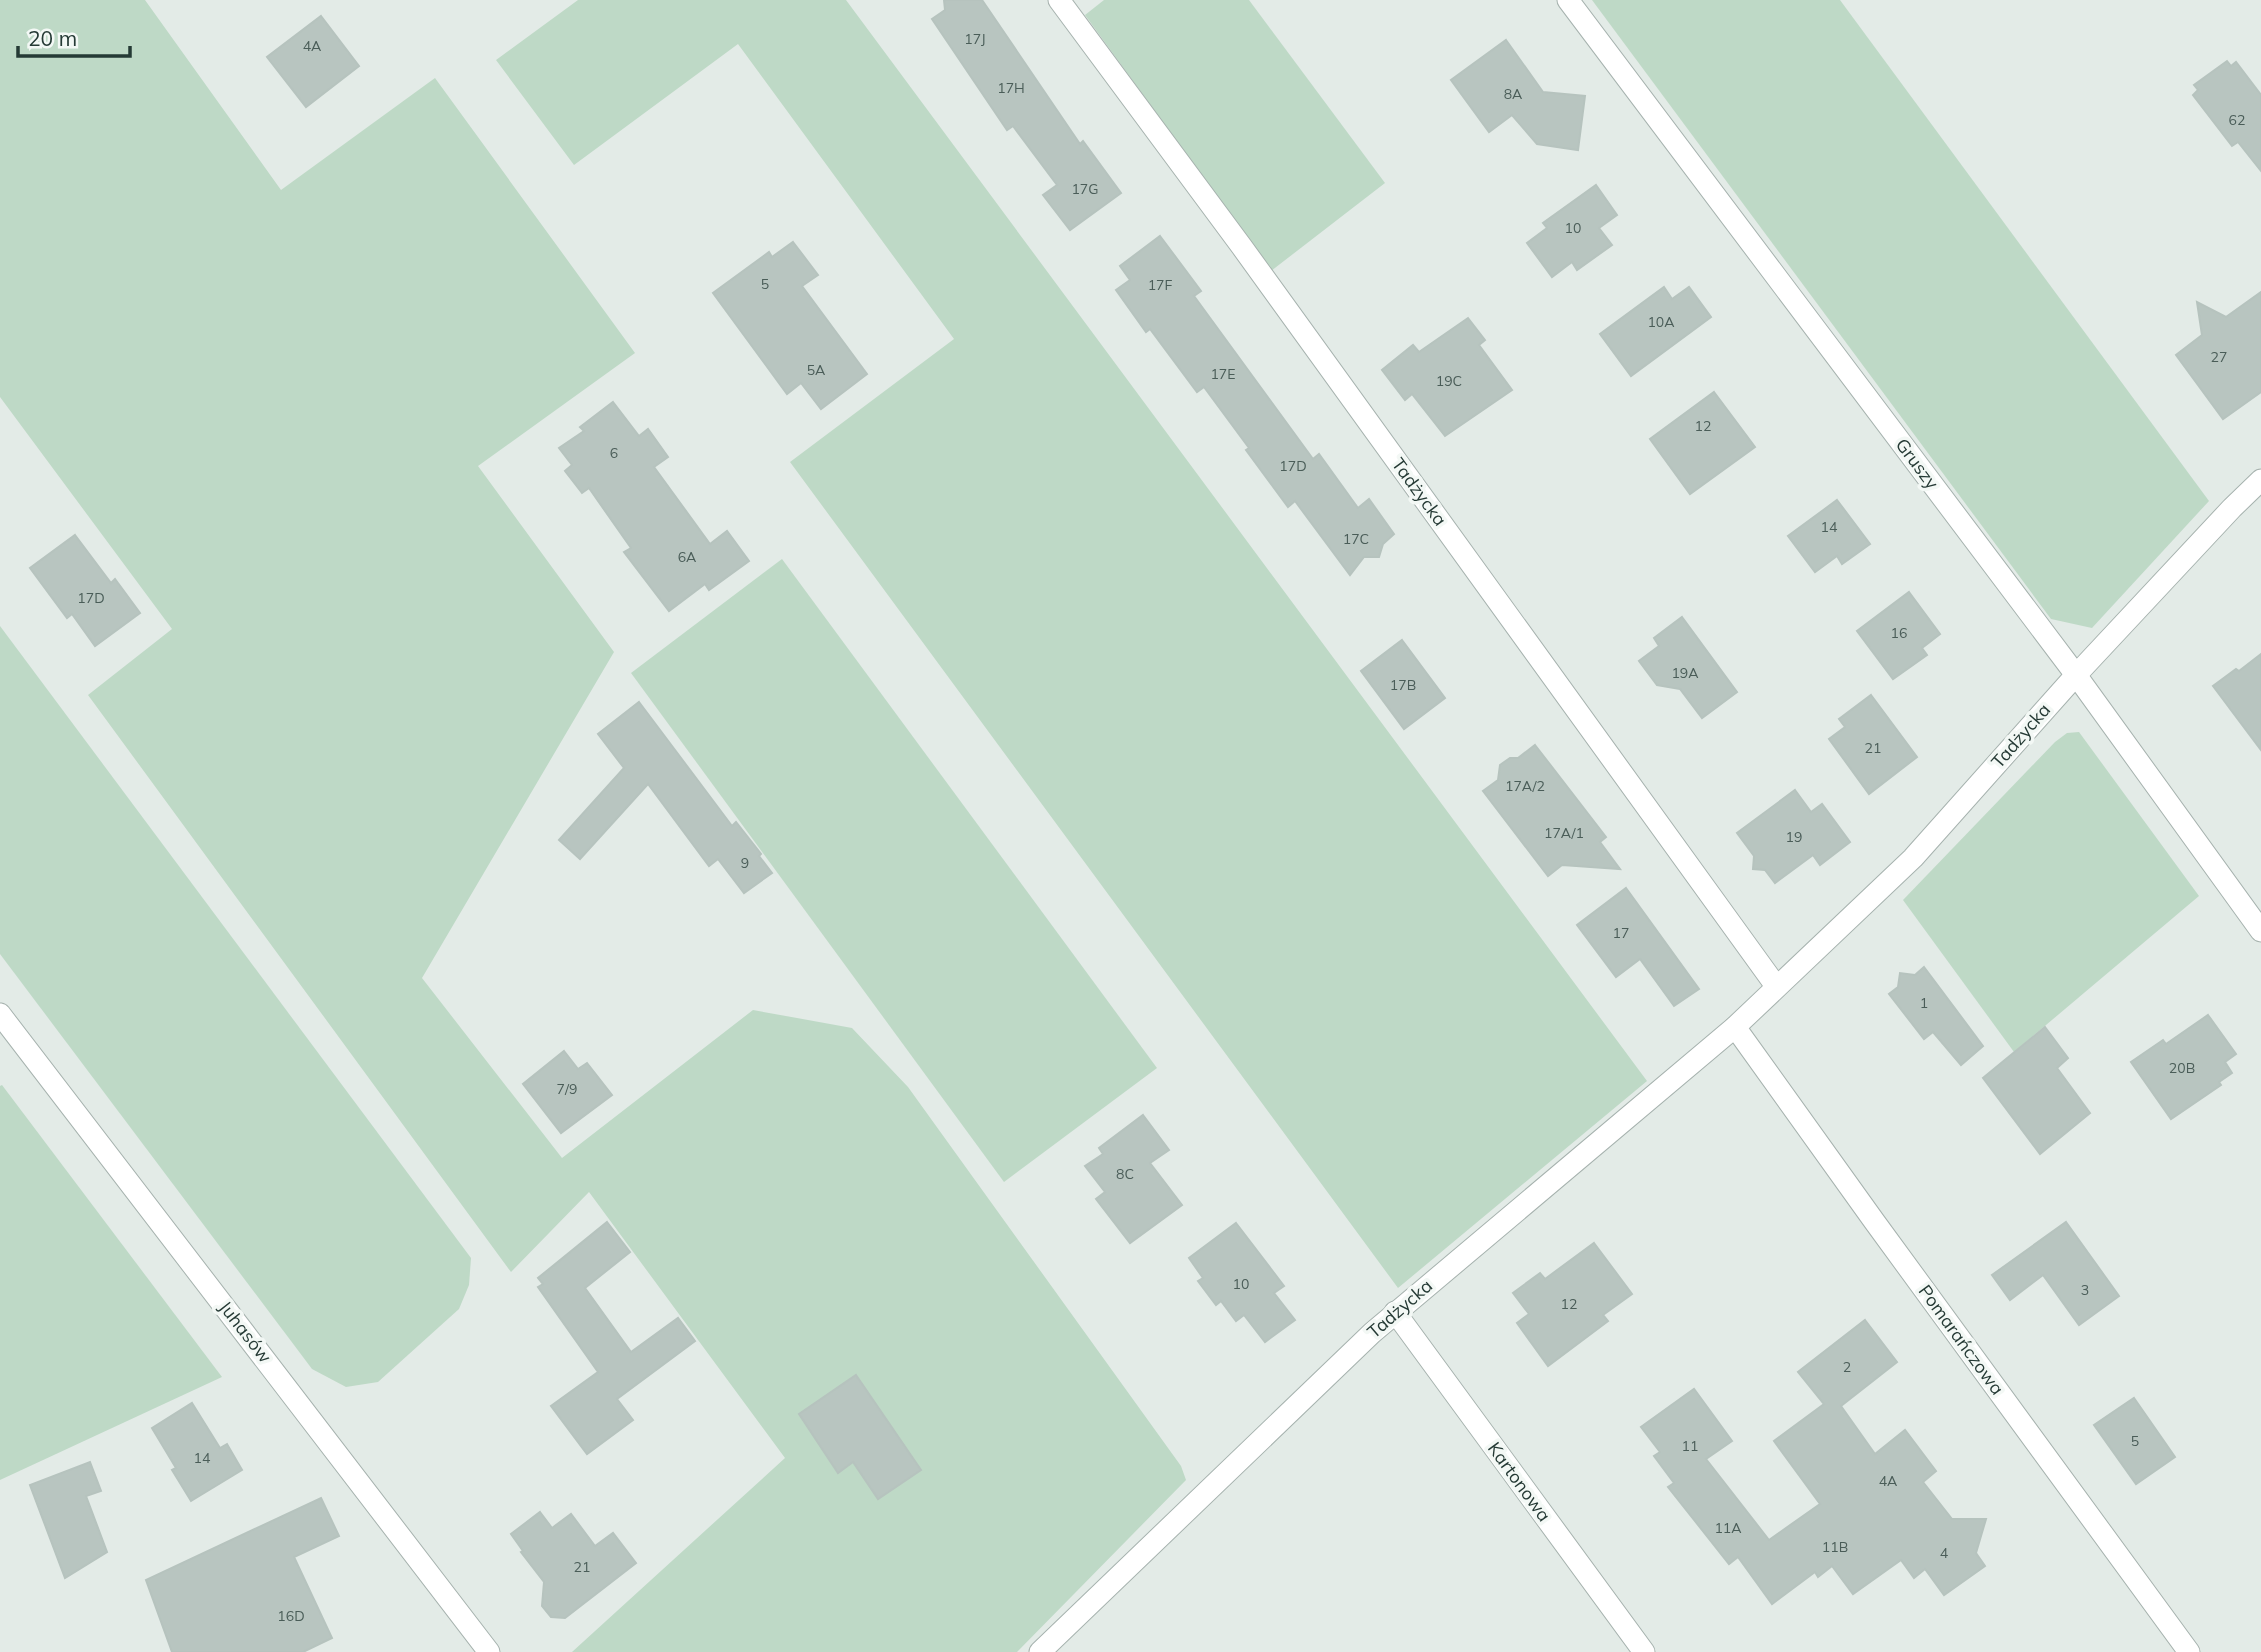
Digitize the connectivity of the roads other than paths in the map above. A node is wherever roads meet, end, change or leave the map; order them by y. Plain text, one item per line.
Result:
1 (1059, 0) edge
2 (1568, 0) edge
3 (2261, 480) edge
4 (2076, 675) junction
5 (2261, 931) edge
6 (1776, 986) junction
7 (0, 1014) edge
8 (1735, 1027) junction
9 (1395, 1312) junction
10 (489, 1652) edge
11 (1041, 1652) edge
12 (1644, 1652) edge
13 (2189, 1652) edge

1 - 6 street, Tadżycka
2 - 4 street, Gruszy
3 - 4 street, Tadżycka
4 - 5 street, Gruszy
4 - 6 street, Tadżycka
6 - 8 street, Tadżycka
7 - 10 street, Juhasów
8 - 9 street, Tadżycka
8 - 13 street, Pomarańczowa
9 - 11 street, Tadżycka
9 - 12 street, Kartonowa

